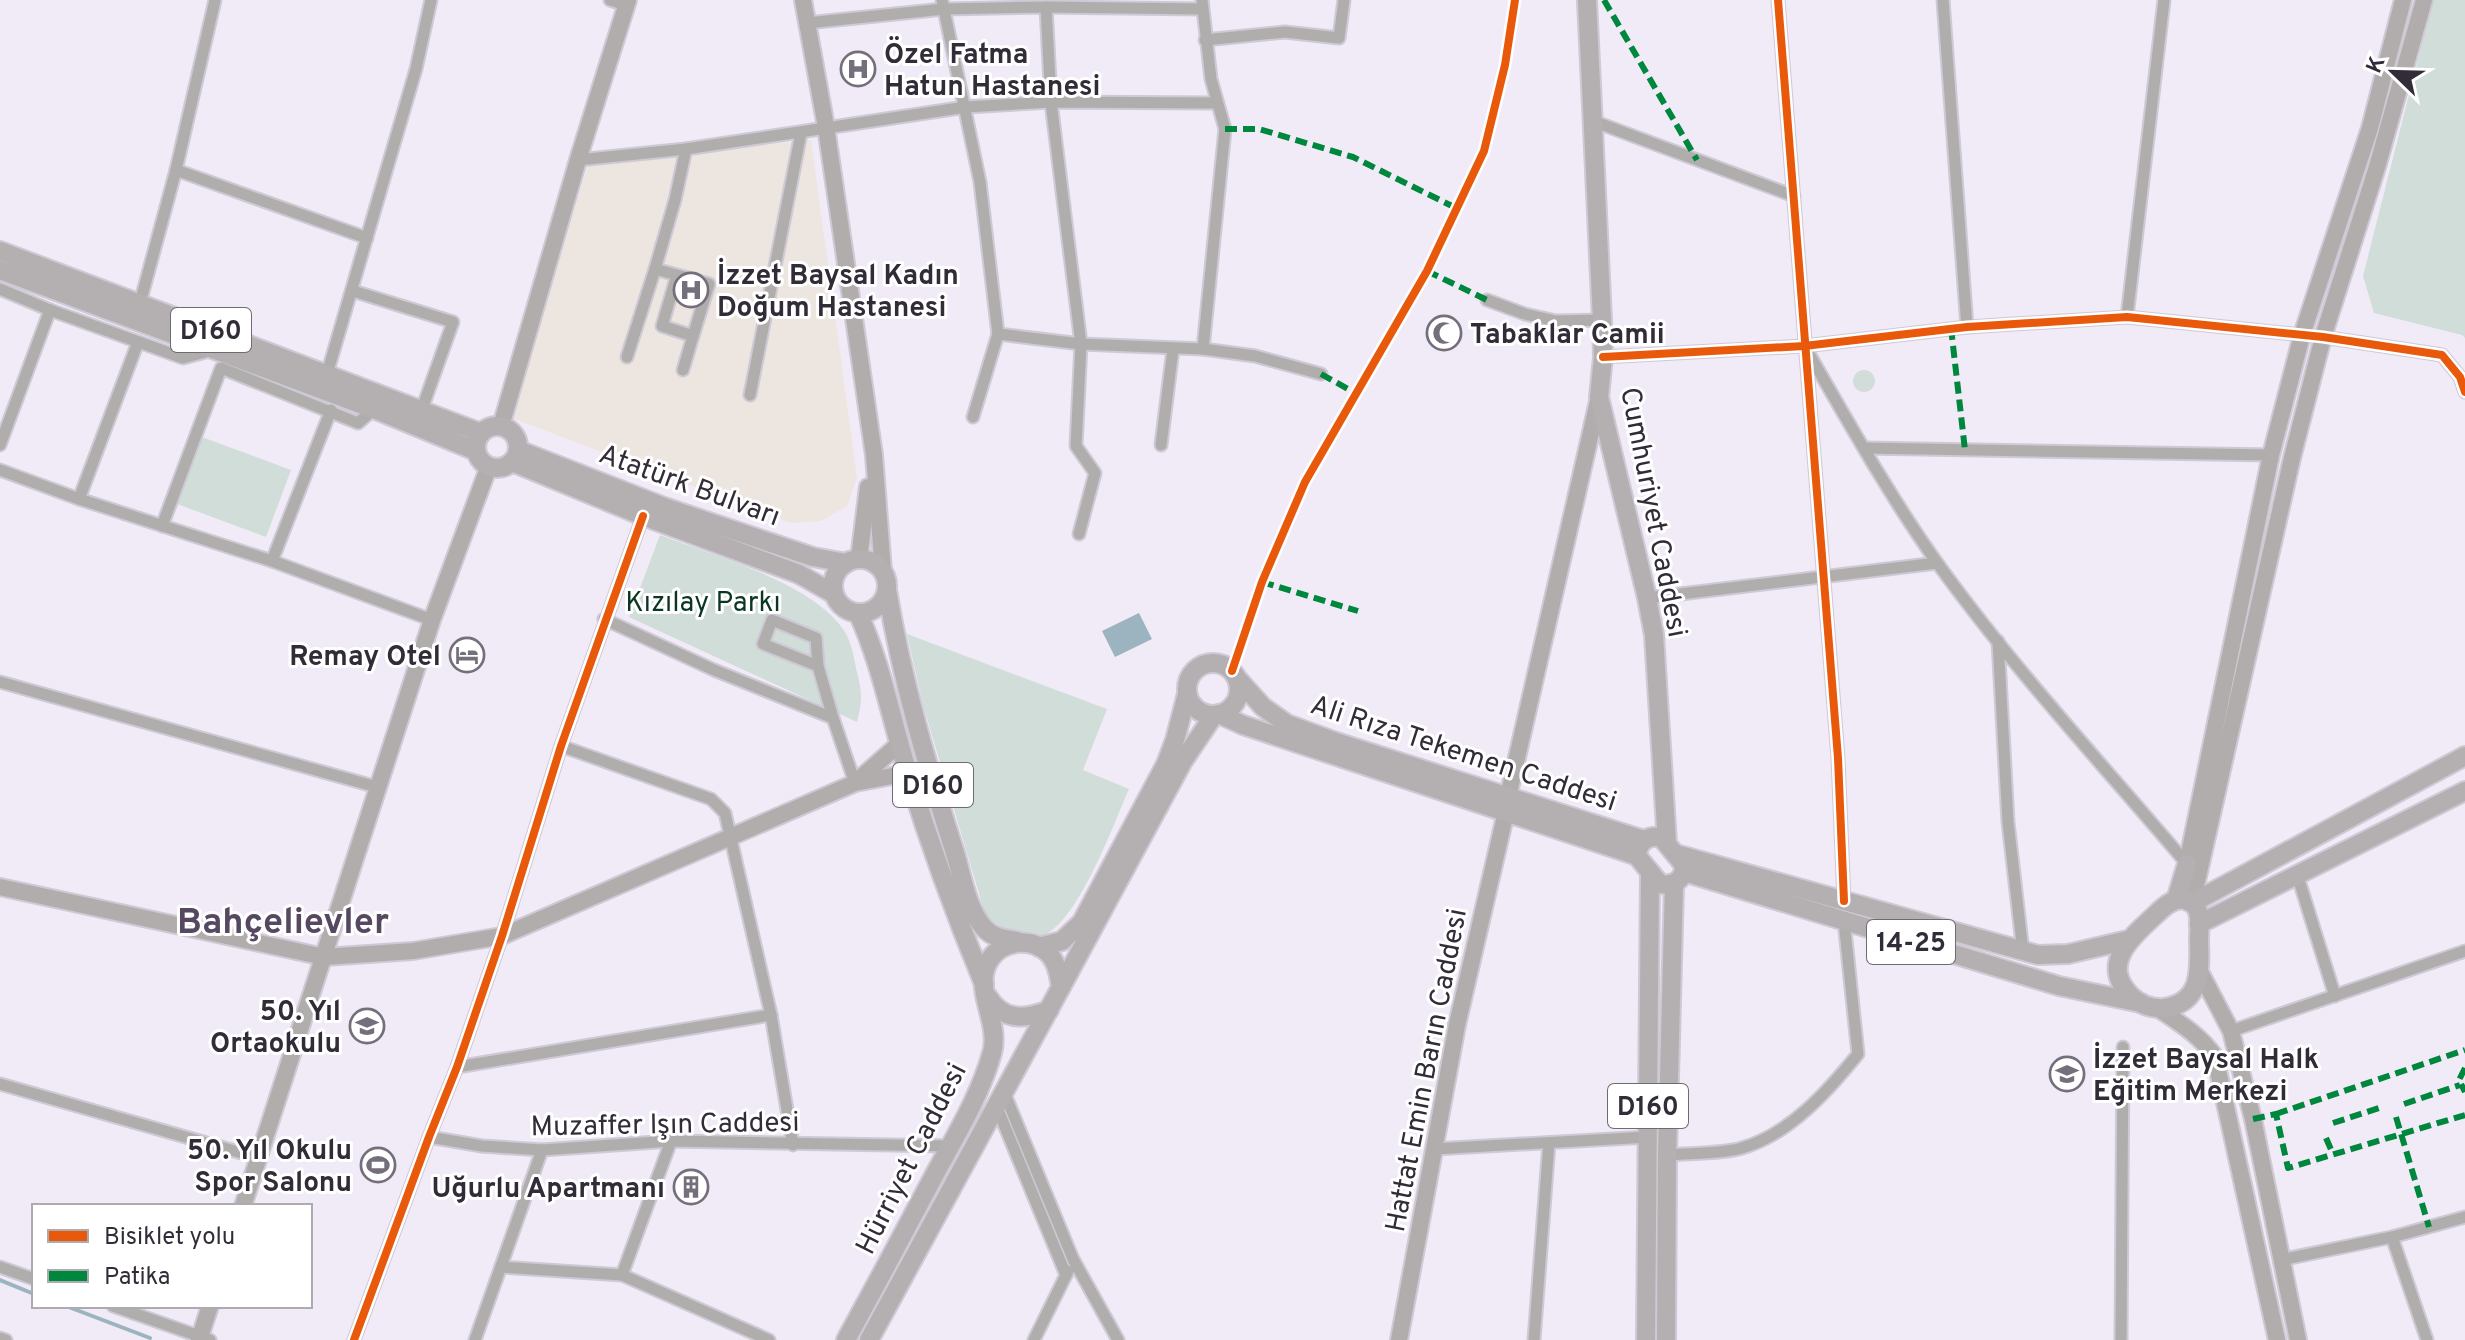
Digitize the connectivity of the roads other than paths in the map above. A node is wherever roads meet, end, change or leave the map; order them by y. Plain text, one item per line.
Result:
1 (215, 0) edge
2 (431, 0) edge
3 (803, 0) edge
4 (1344, 0) edge
5 (1587, 0) edge
6 (1778, 0) edge
7 (1943, 0) edge
8 (2164, 0) edge
9 (2403, 0) edge
10 (2424, 0) edge
11 (621, 2) edge
12 (1202, 4) edge
13 (943, 5) edge
14 (1046, 7) junction
15 (807, 23) junction
16 (1205, 40) junction
17 (1051, 102) junction
18 (1216, 103) junction
19 (966, 107) junction
20 (1593, 121) junction
21 (826, 127) junction
22 (801, 133) junction
23 (686, 149) junction
24 (578, 160) junction
25 (176, 170) junction
26 (1794, 196) junction
27 (367, 238) junction
28 (0, 251) edge
29 (655, 269) junction
30 (0, 270) edge
31 (677, 275) junction
32 (0, 289) edge
33 (353, 291) junction
34 (1487, 300) dead end
35 (140, 303) junction
36 (50, 310) junction
37 (2127, 317) junction
38 (1602, 320) junction
39 (1967, 327) junction
40 (998, 334) junction
41 (2302, 335) junction
42 (693, 336) junction
43 (2323, 337) junction
44 (138, 342) junction
45 (1081, 344) junction
46 (1804, 346) junction
47 (214, 349) junction
48 (1173, 349) junction
49 (1203, 349) junction
50 (627, 357) dead end
51 (1603, 357) junction
52 (683, 370) dead end
53 (327, 374) junction
54 (1321, 374) dead end
55 (2465, 392) edge
56 (750, 395) dead end
57 (1599, 397) junction
58 (374, 409) junction
59 (422, 409) junction
60 (331, 410) junction
61 (973, 417) dead end
62 (501, 426) junction
63 (868, 426) junction
64 (479, 442) junction
65 (0, 445) edge
66 (1161, 445) dead end
67 (1864, 448) junction
68 (2271, 455) junction
69 (515, 456) junction
70 (489, 466) junction
71 (0, 470) edge
72 (79, 499) junction
73 (643, 516) junction
74 (162, 526) junction
75 (1079, 534) dead end
76 (272, 561) junction
77 (853, 561) junction
78 (1937, 563) junction
79 (883, 571) junction
80 (1825, 578) junction
81 (887, 590) junction
82 (834, 594) junction
83 (1647, 598) junction
84 (858, 613) junction
85 (604, 619) junction
86 (432, 620) junction
87 (1998, 641) junction
88 (818, 666) junction
89 (1236, 677) junction
90 (0, 682) edge
91 (1187, 694) junction
92 (1217, 714) junction
93 (833, 718) junction
94 (899, 744) junction
95 (561, 746) junction
96 (2465, 756) edge
97 (908, 773) junction
98 (855, 783) junction
99 (377, 787) junction
100 (2465, 791) edge
101 (1507, 804) junction
102 (729, 838) junction
103 (1640, 848) junction
104 (1671, 849) junction
105 (2187, 864) junction
106 (1650, 872) junction
107 (2297, 874) junction
108 (1679, 878) junction
109 (0, 887) edge
110 (1844, 901) junction
111 (2184, 901) junction
112 (1844, 921) junction
113 (2199, 924) junction
114 (502, 936) junction
115 (2128, 940) junction
116 (1034, 945) junction
117 (2465, 951) edge
118 (2023, 952) junction
119 (324, 957) junction
120 (2200, 972) junction
121 (1061, 987) junction
122 (985, 989) junction
123 (2335, 996) junction
124 (2148, 1005) junction
125 (1049, 1010) junction
126 (771, 1015) junction
127 (2231, 1031) junction
128 (2123, 1047) dead end
129 (457, 1067) junction
130 (0, 1084) edge
131 (1000, 1099) junction
132 (429, 1137) junction
133 (1648, 1137) junction
134 (671, 1141) junction
135 (1549, 1143) junction
136 (793, 1145) junction
137 (950, 1146) junction
138 (1434, 1149) junction
139 (542, 1150) junction
140 (1667, 1155) junction
141 (259, 1158) junction
142 (244, 1204) edge
143 (2465, 1217) edge
144 (2392, 1237) junction
145 (1073, 1259) junction
146 (2280, 1260) junction
147 (0, 1267) edge
148 (501, 1267) junction
149 (622, 1275) junction
150 (1066, 1275) junction
151 (32, 1278) edge
152 (118, 1308) edge
153 (210, 1308) edge
154 (0, 1338) edge
155 (203, 1339) edge
156 (6, 1340) edge
157 (354, 1340) edge
158 (475, 1340) edge
159 (769, 1340) edge
160 (846, 1340) edge
161 (869, 1340) edge
162 (1034, 1340) edge
163 (1118, 1340) edge
164 (1399, 1340) edge
165 (1534, 1340) edge
166 (1646, 1340) edge
167 (1666, 1340) edge
168 (2121, 1340) edge
169 (2277, 1340) edge
170 (2298, 1340) edge
171 (2427, 1340) edge

1 - 25 street
2 - 27 street
3 - 15 main road
4 - 16 street
5 - 20 main road, Cumhuriyet Caddesi
6 - 26 street
7 - 39 street
8 - 37 street
9 - 41 main road
10 - 43 main road
11 - 24 main road
12 - 14 street
12 - 16 street
13 - 14 street
13 - 15 street
13 - 19 street
14 - 17 street
15 - 21 main road
16 - 18 street
17 - 18 street
17 - 19 street
17 - 45 street
18 - 49 street
19 - 21 street
19 - 40 street
20 - 26 street
20 - 38 main road, Cumhuriyet Caddesi
21 - 22 street
21 - 63 main road
22 - 23 street
22 - 56 street
23 - 24 street
23 - 29 street
24 - 62 main road
25 - 27 street
25 - 35 street
26 - 46 street
27 - 33 street
28 - 35 main road, D160
29 - 31 street
29 - 50 street
30 - 47 main road, D160
31 - 42 street
31 - 42 street
32 - 36 street
33 - 53 street
33 - 59 street
34 - 38 street
35 - 53 main road, D160
36 - 44 street
36 - 65 street
37 - 39 street
37 - 41 street
38 - 51 main road, Cumhuriyet Caddesi
39 - 46 street
40 - 45 street
40 - 61 street
41 - 43 street
41 - 68 main road
42 - 52 street
43 - 55 street
43 - 111 main road
44 - 47 street
44 - 72 street
45 - 48 street
45 - 75 street
46 - 51 street
46 - 67 street
46 - 80 street
47 - 58 main road, D160
48 - 49 street
48 - 66 street
49 - 54 street
51 - 57 main road, Cumhuriyet Caddesi
53 - 59 main road, D160
57 - 83 main road, Cumhuriyet Caddesi
57 - 101 main road, Hattat Emin Barın Caddesi
58 - 60 street
58 - 64 main road
59 - 64 main road
60 - 74 street
60 - 76 street
62 - 64 main road
62 - 69 main road
63 - 77 main road
63 - 79 main road
64 - 70 main road
67 - 68 street
67 - 78 street
68 - 105 main road
69 - 70 main road
69 - 73 main road, Atatürk Bulvarı
69 - 77 main road, Atatürk Bulvarı
70 - 86 main road
71 - 72 street
72 - 74 street
73 - 82 main road, Atatürk Bulvarı
73 - 85 street
74 - 76 street
76 - 86 street
77 - 79 main road
77 - 82 main road
78 - 80 street
78 - 87 street
79 - 81 main road, D160
80 - 83 street
80 - 110 street
81 - 84 main road
81 - 116 main road, D160
82 - 84 main road
83 - 104 main road, Cumhuriyet Caddesi
84 - 94 main road, D160
85 - 93 street
85 - 95 street
86 - 99 main road
87 - 105 street
87 - 118 street
88 - 88 street
88 - 93 street
89 - 91 main road
89 - 92 main road
89 - 101 main road, Ali Rıza Tekemen Caddesi
90 - 99 street
91 - 92 main road
91 - 116 main road
92 - 101 main road, Ali Rıza Tekemen Caddesi
92 - 121 main road, Hürriyet Caddesi
93 - 98 street
94 - 97 main road, D160
94 - 98 main road
95 - 102 street
95 - 114 street
96 - 111 main road, 14-25
97 - 98 main road
97 - 122 main road, D160
98 - 102 main road
99 - 119 main road
100 - 107 main road
101 - 103 main road, Ali Rıza Tekemen Caddesi
101 - 138 main road, Hattat Emin Barın Caddesi
102 - 114 main road
102 - 126 street
103 - 104 main road, Ali Rıza Tekemen Caddesi
103 - 106 main road
104 - 108 main road
104 - 110 main road, 14-25
105 - 111 main road
106 - 108 main road
106 - 133 main road, D160
107 - 113 main road
107 - 123 street
108 - 112 main road, 14-25
108 - 140 main road, D160
109 - 119 main road
110 - 118 main road, 14-25
111 - 113 main road
111 - 115 main road, 14-25
112 - 124 main road, 14-25
112 - 140 street
113 - 120 main road
114 - 119 main road
114 - 129 street
115 - 118 main road, 14-25
115 - 124 main road
116 - 121 main road
116 - 122 main road
117 - 123 street
119 - 141 main road
120 - 124 main road
120 - 127 main road
121 - 125 main road, Hürriyet Caddesi
122 - 125 main road
122 - 137 main road, Hürriyet Caddesi
123 - 127 street
124 - 169 main road
125 - 131 main road, Hürriyet Caddesi
126 - 129 street
126 - 136 street
127 - 146 main road
128 - 168 street
129 - 132 street
130 - 141 street
131 - 145 street
131 - 150 street
131 - 161 main road, Hürriyet Caddesi
132 - 139 street, Muzaffer Işın Caddesi
132 - 157 street
133 - 135 street
133 - 166 main road, D160
134 - 136 street, Muzaffer Işın Caddesi
134 - 139 street, Muzaffer Işın Caddesi
134 - 149 street
135 - 138 street
135 - 165 street
136 - 137 street, Muzaffer Işın Caddesi
137 - 160 main road, Hürriyet Caddesi
138 - 164 main road, Hattat Emin Barın Caddesi
139 - 148 street
140 - 167 main road, D160
141 - 142 main road
143 - 144 street
144 - 146 street
144 - 171 street
145 - 150 street
145 - 163 street
146 - 170 main road
147 - 151 street
148 - 149 street
148 - 158 street
149 - 159 street
150 - 162 street
152 - 155 street
153 - 155 main road
154 - 156 street

